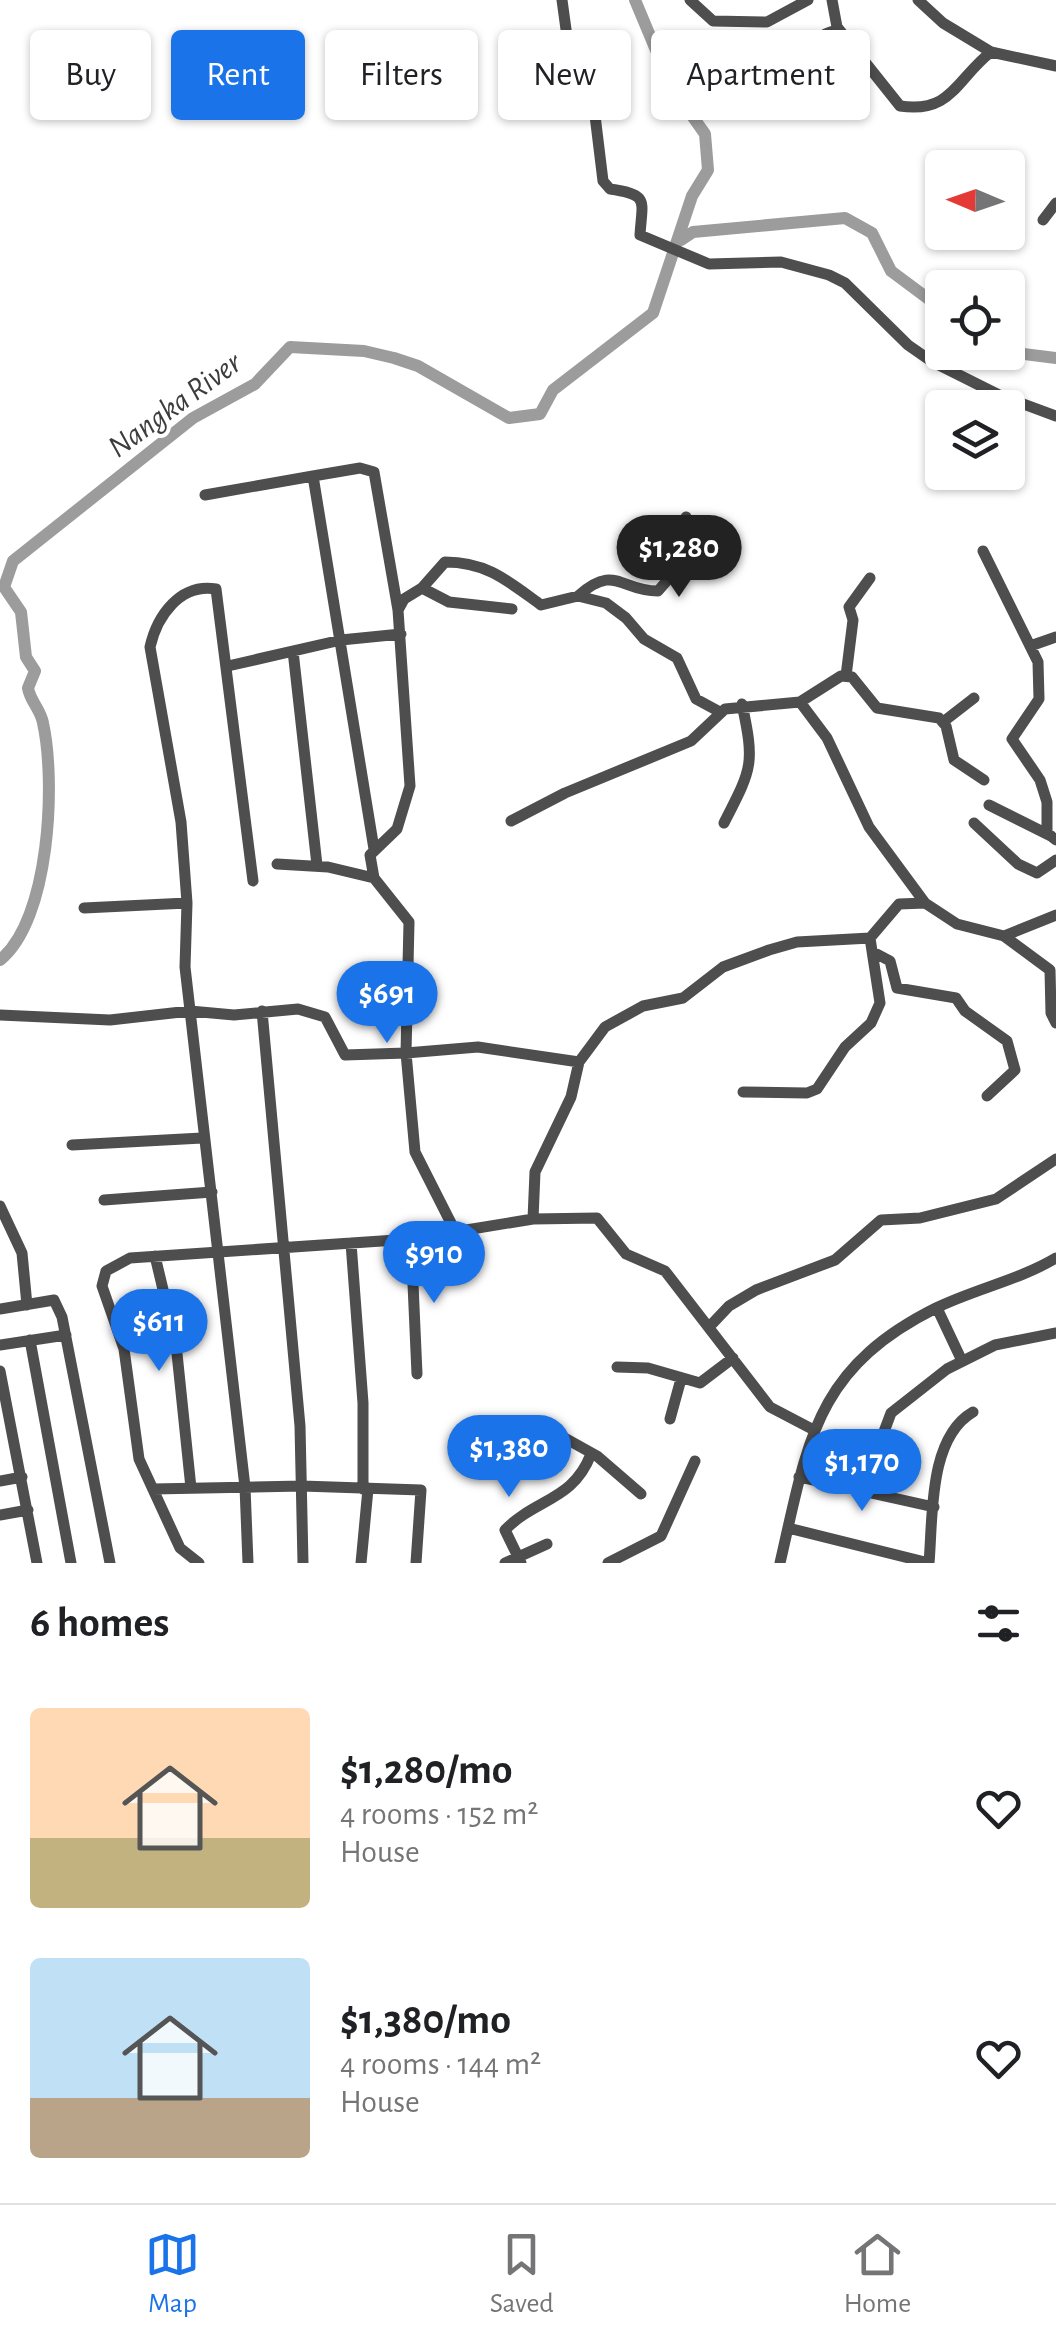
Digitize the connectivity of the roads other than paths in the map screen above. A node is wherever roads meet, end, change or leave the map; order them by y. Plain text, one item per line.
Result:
1 (562, 0) edge
2 (690, 0) edge
3 (808, 0) edge
4 (832, 0) edge
5 (918, 0) edge
6 (840, 30) edge
7 (991, 52) junction
8 (1056, 66) edge
9 (870, 68) edge
10 (1056, 203) edge
11 (1043, 220) dead end
12 (1056, 416) edge
13 (313, 476) junction
14 (205, 495) dead end
15 (686, 517) dead end
16 (983, 551) dead end
17 (870, 578) dead end
18 (422, 588) junction
19 (578, 596) junction
20 (512, 609) dead end
21 (398, 610) junction
22 (401, 634) junction
23 (1056, 638) edge
24 (341, 640) junction
25 (1032, 645) junction
26 (293, 651) junction
27 (228, 666) junction
28 (846, 676) junction
29 (974, 698) dead end
30 (800, 702) junction
31 (742, 704) junction
32 (720, 712) junction
33 (943, 722) junction
34 (984, 780) dead end
35 (1052, 800) edge
36 (989, 805) dead end
37 (512, 822) dead end
38 (724, 823) dead end
39 (974, 823) dead end
40 (1053, 838) edge
41 (374, 849) junction
42 (1056, 860) edge
43 (278, 864) dead end
44 (317, 866) junction
45 (374, 878) junction
46 (253, 880) dead end
47 (187, 903) junction
48 (925, 903) junction
49 (84, 908) dead end
50 (1056, 915) edge
51 (1004, 936) junction
52 (870, 938) junction
53 (874, 952) junction
54 (262, 1011) junction
55 (190, 1012) junction
56 (0, 1015) edge
57 (1056, 1022) edge
58 (406, 1053) junction
59 (579, 1062) junction
60 (743, 1092) dead end
61 (987, 1096) dead end
62 (202, 1138) junction
63 (72, 1145) dead end
64 (1056, 1159) edge
65 (212, 1192) junction
66 (104, 1200) dead end
67 (0, 1206) edge
68 (533, 1219) junction
69 (455, 1232) junction
70 (412, 1239) junction
71 (351, 1242) junction
72 (286, 1245) junction
73 (220, 1250) junction
74 (155, 1256) junction
75 (1056, 1258) edge
76 (27, 1305) junction
77 (937, 1308) junction
78 (0, 1309) edge
79 (712, 1326) junction
80 (1056, 1333) edge
81 (66, 1336) junction
82 (30, 1340) junction
83 (0, 1345) edge
84 (733, 1358) junction
85 (962, 1362) junction
86 (618, 1367) dead end
87 (0, 1371) edge
88 (417, 1374) dead end
89 (681, 1379) junction
90 (973, 1412) dead end
91 (4, 1414) edge
92 (670, 1419) dead end
93 (545, 1427) dead end
94 (812, 1428) junction
95 (16, 1443) junction
96 (0, 1446) edge
97 (591, 1454) junction
98 (695, 1461) dead end
99 (22, 1477) junction
100 (799, 1478) junction
101 (0, 1481) edge
102 (302, 1486) junction
103 (246, 1487) junction
104 (191, 1488) junction
105 (153, 1489) junction
106 (365, 1489) junction
107 (861, 1492) junction
108 (641, 1494) dead end
109 (934, 1507) junction
110 (28, 1510) junction
111 (0, 1515) edge
112 (788, 1528) junction
113 (548, 1544) dead end
114 (520, 1561) edge
115 (37, 1563) edge
116 (71, 1563) edge
117 (110, 1563) edge
118 (198, 1563) edge
119 (248, 1563) edge
120 (303, 1563) edge
121 (362, 1563) edge
122 (416, 1563) edge
123 (505, 1563) edge
124 (609, 1563) edge
125 (780, 1563) edge
126 (929, 1563) edge

1 - 12 street
2 - 3 street
4 - 6 street
5 - 7 street
7 - 8 street
7 - 9 street
10 - 11 street
13 - 14 street
13 - 21 street
13 - 24 street
15 - 19 street
16 - 25 street
17 - 28 street
18 - 19 street
18 - 20 street
18 - 21 street
19 - 32 street
21 - 22 street
22 - 24 street
22 - 41 street
23 - 25 street
24 - 26 street
24 - 41 street
25 - 35 street
26 - 27 street
26 - 44 street
27 - 46 street
27 - 47 street
28 - 30 street
28 - 33 street
29 - 33 street
30 - 31 street
30 - 48 street
31 - 32 street
31 - 38 street
32 - 37 street
33 - 34 street
35 - 40 street
36 - 40 street
39 - 42 street
41 - 45 street
43 - 44 street
44 - 45 street
45 - 58 street
47 - 49 street
47 - 55 street
48 - 51 street
48 - 52 street
50 - 51 street
51 - 57 street
52 - 53 street
52 - 59 street
53 - 60 street
53 - 61 street
54 - 55 street
54 - 58 street
54 - 72 street
55 - 56 street
55 - 62 street
58 - 59 street
58 - 69 street
59 - 68 street
62 - 63 street
62 - 65 street
64 - 79 street
65 - 66 street
65 - 73 street
67 - 76 street
68 - 69 street
68 - 79 street
69 - 70 street
70 - 71 street
70 - 88 street
71 - 72 street
71 - 106 street
72 - 73 street
72 - 102 street
73 - 74 street
73 - 103 street
74 - 104 street
74 - 105 street
75 - 77 street
76 - 78 street
76 - 81 street
77 - 85 street
77 - 94 street
79 - 84 street
80 - 85 street
81 - 82 street
81 - 117 street
82 - 83 street
82 - 116 street
84 - 89 street
84 - 94 street
85 - 107 street
86 - 89 street
87 - 91 street
89 - 92 street
90 - 109 street
91 - 95 street
93 - 97 street
94 - 100 street
95 - 96 street
95 - 99 street
97 - 108 street
97 - 114 street
98 - 124 street
99 - 101 street
99 - 110 street
100 - 107 street
100 - 112 street
102 - 103 street
102 - 106 street
102 - 120 street
103 - 104 street
103 - 119 street
104 - 105 street
105 - 118 street
106 - 121 street
106 - 122 street
107 - 109 street
109 - 126 street
110 - 111 street
110 - 115 street
112 - 125 street
112 - 126 street
113 - 114 street
114 - 123 street

